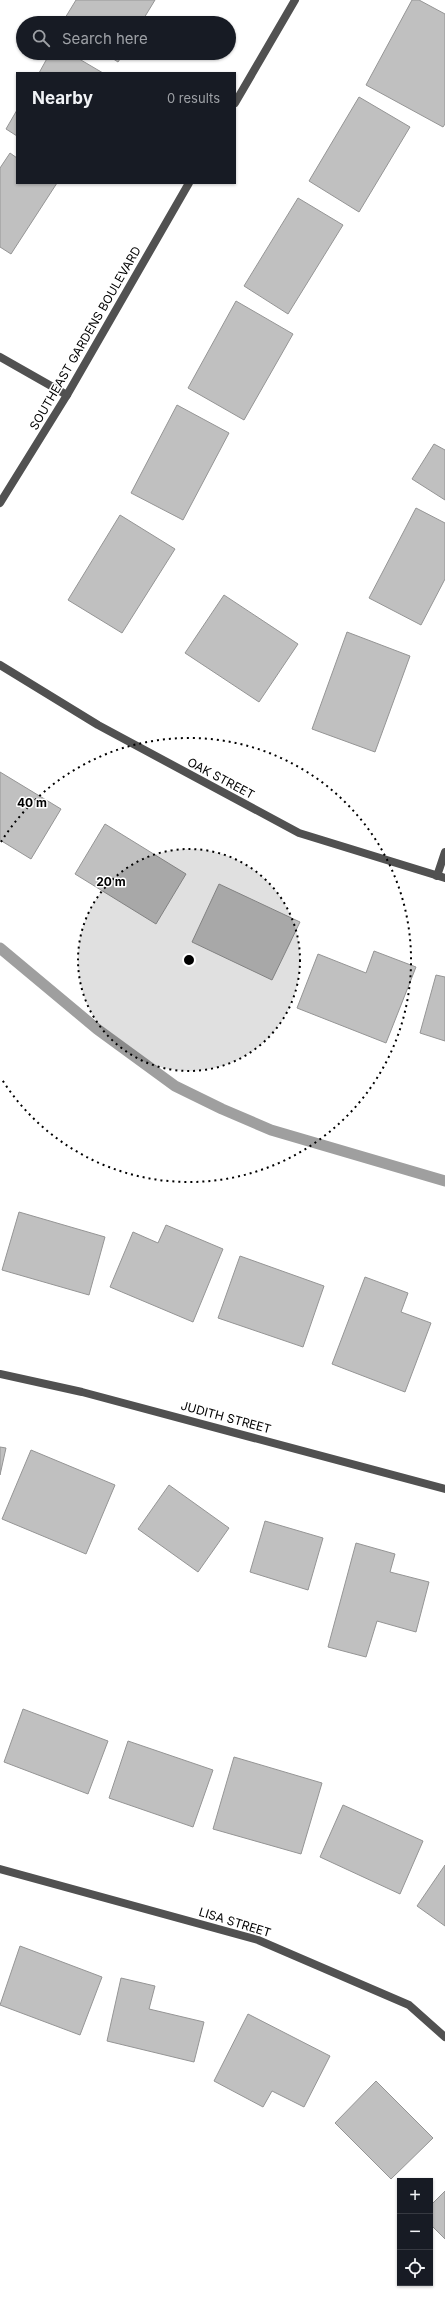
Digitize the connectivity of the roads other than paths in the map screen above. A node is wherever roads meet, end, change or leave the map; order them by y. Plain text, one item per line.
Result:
1 (295, 0) edge
2 (236, 102) edge
3 (188, 184) edge
4 (0, 357) edge
5 (67, 395) junction
6 (0, 503) edge
7 (0, 665) edge
8 (445, 852) edge
9 (441, 877) edge
10 (0, 1374) edge
11 (445, 1489) edge
12 (0, 1869) edge
13 (445, 2037) edge

1 - 2 street
3 - 5 street, SOUTHEAST GARDENS BOULEVARD
4 - 5 street
5 - 6 street, SOUTHEAST GARDENS BOULEVARD
7 - 9 street, OAK STREET
8 - 9 street
10 - 11 street, JUDITH STREET
12 - 13 street, LISA STREET

